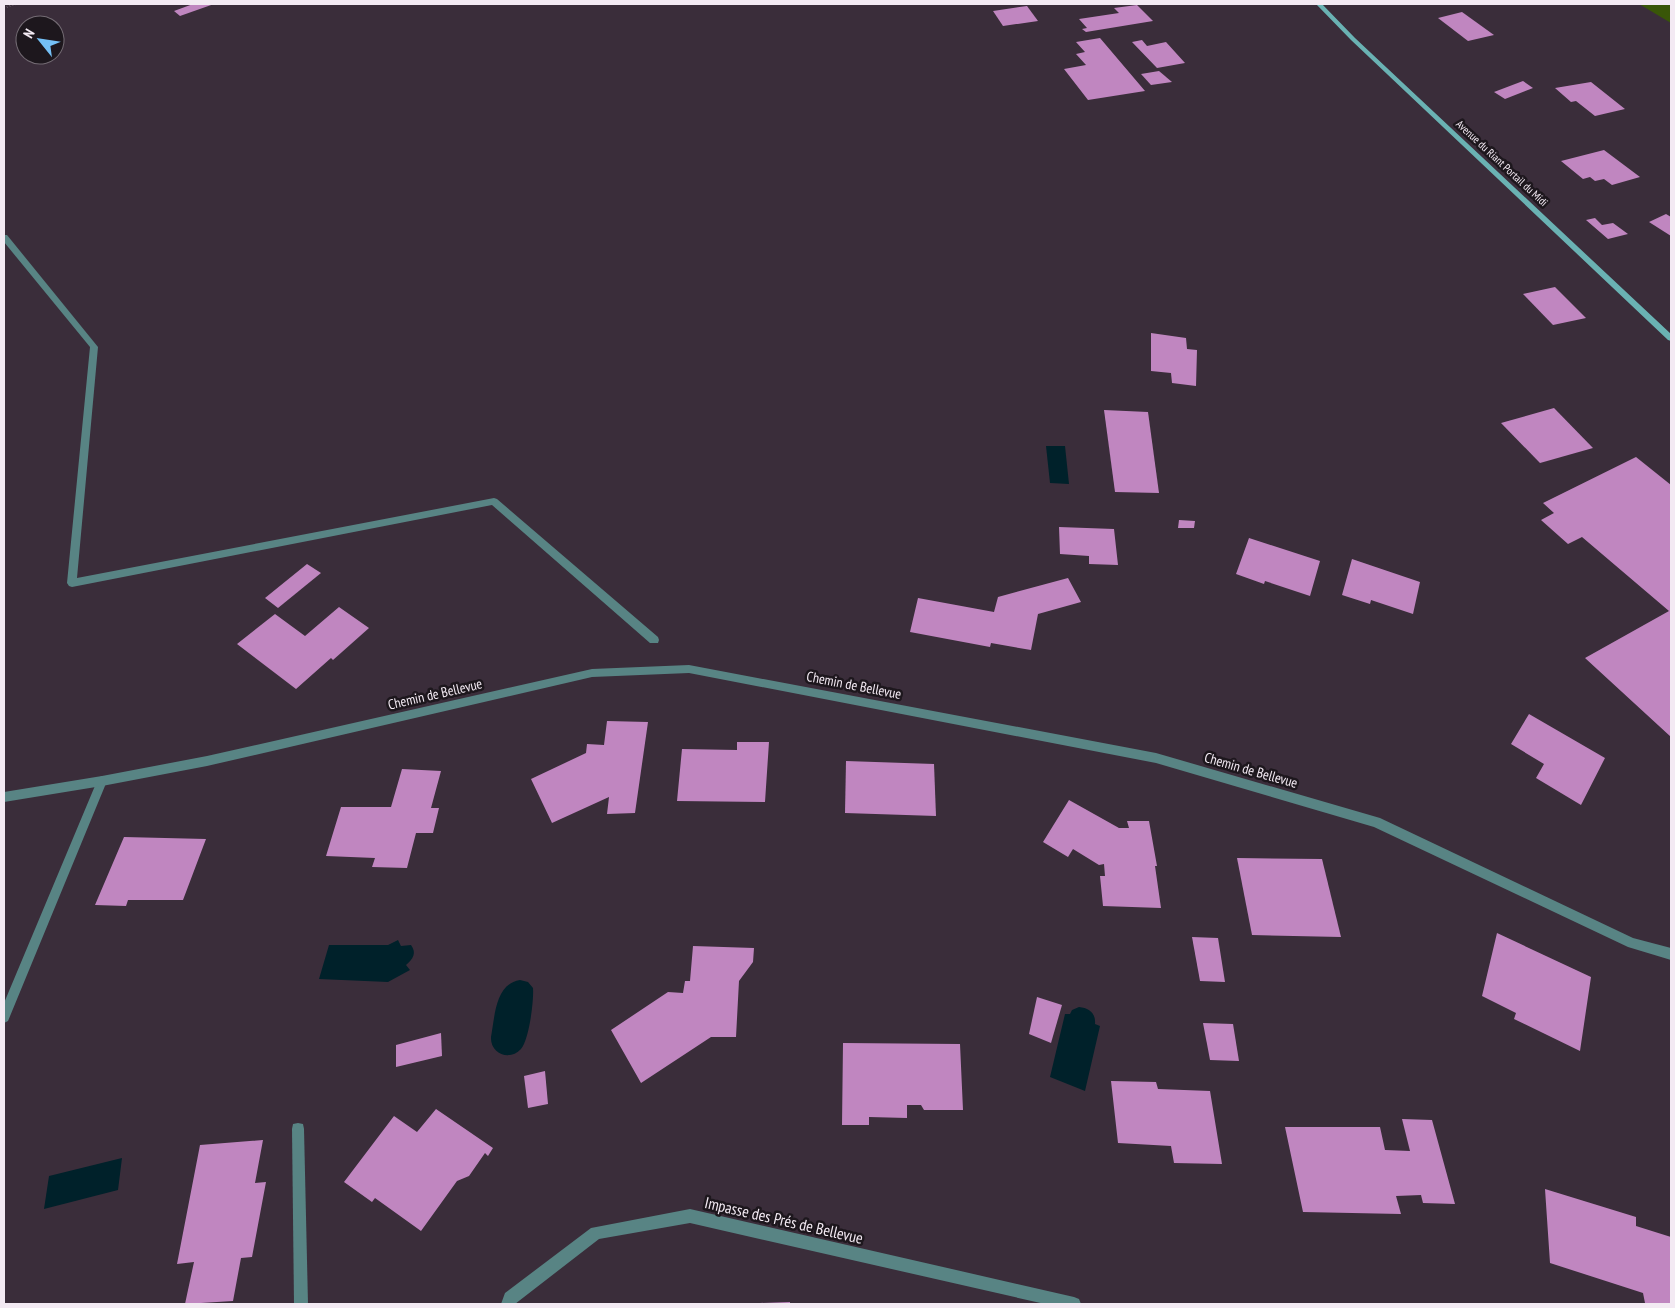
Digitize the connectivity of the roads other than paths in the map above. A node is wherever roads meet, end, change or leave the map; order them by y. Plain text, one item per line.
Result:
1 (1319, 4) edge
2 (4, 237) edge
3 (1671, 338) edge
4 (654, 640) dead end
5 (102, 781) junction
6 (4, 797) edge
7 (1671, 954) edge
8 (4, 1017) edge
9 (298, 1129) dead end
10 (301, 1304) edge
11 (508, 1304) edge
12 (1074, 1304) edge

1 - 3 main road, Avenue du Riant Portail du Midi
2 - 4 street
5 - 6 street, Chemin de Bellevue
5 - 7 street, Chemin de Bellevue
5 - 8 street
9 - 10 street
11 - 12 street, Impasse des Prés de Bellevue

